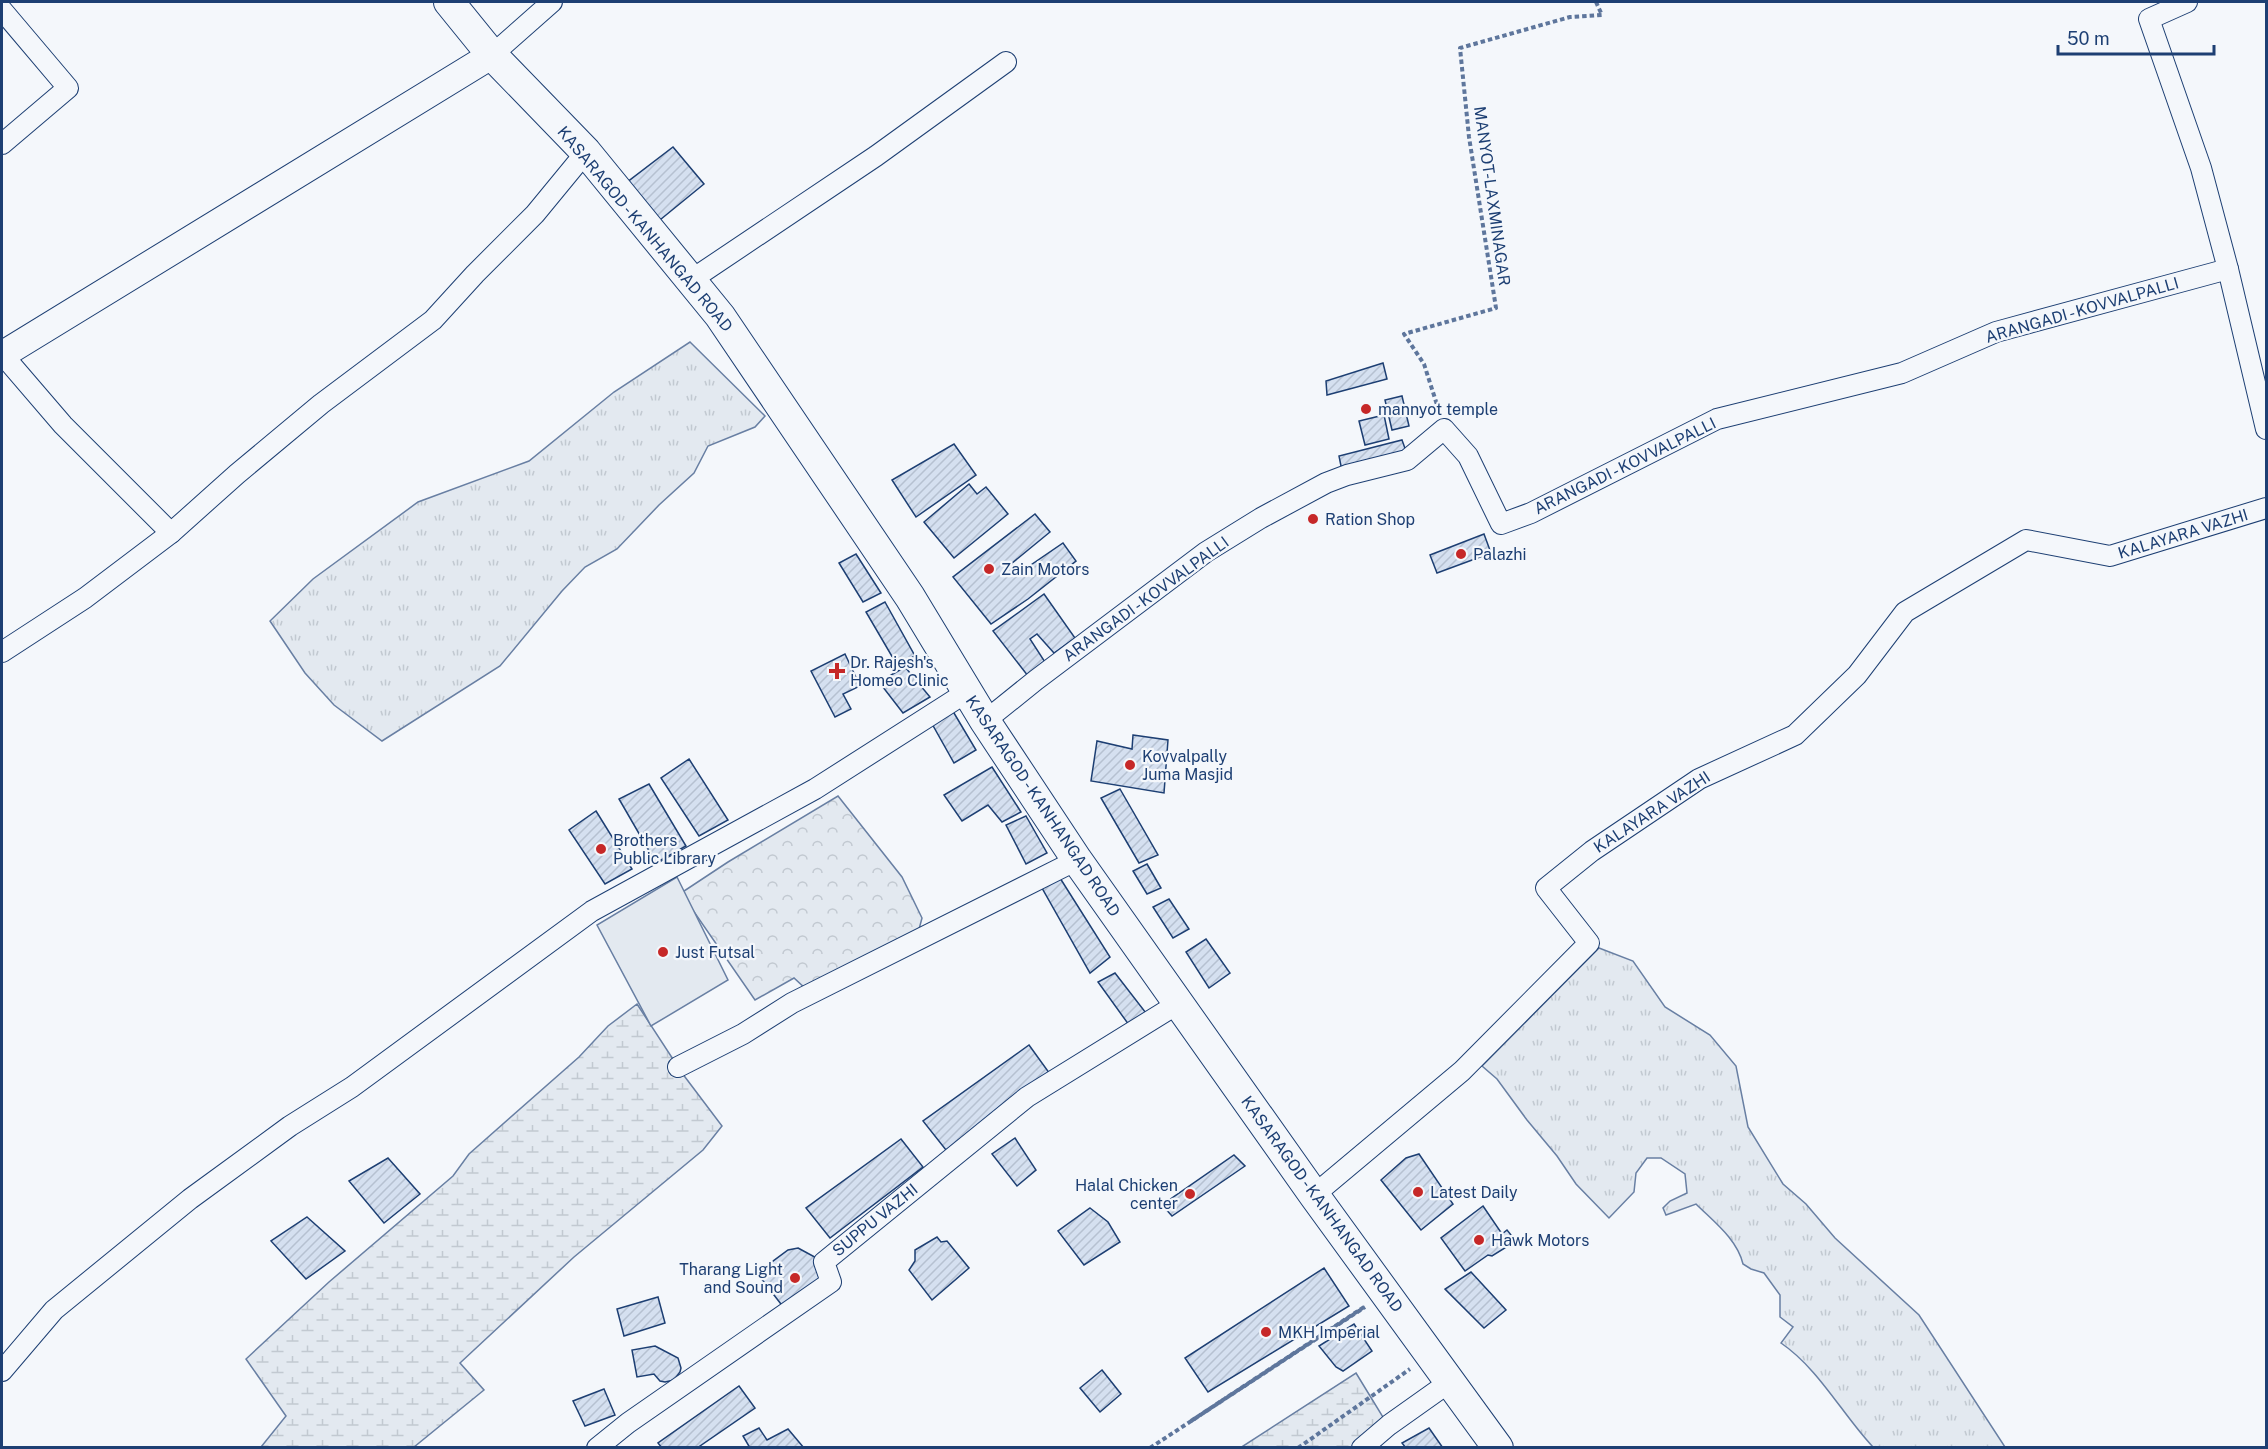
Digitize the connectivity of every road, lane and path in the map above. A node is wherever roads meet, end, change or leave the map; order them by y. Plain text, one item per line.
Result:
1 (448, 2) edge
2 (552, 2) edge
3 (1596, 2) edge
4 (2187, 2) edge
5 (2, 10) edge
6 (492, 55) junction
7 (1006, 62) dead end
8 (2, 144) edge
9 (585, 152) junction
10 (2228, 269) junction
11 (691, 280) junction
12 (2, 354) edge
13 (1444, 429) junction
14 (2266, 429) edge
15 (2266, 508) edge
16 (171, 534) junction
17 (2, 652) edge
18 (968, 692) junction
19 (985, 722) junction
20 (1077, 860) junction
21 (1179, 1004) junction
22 (678, 1067) dead end
23 (1314, 1194) junction
24 (1385, 1293) junction
25 (1431, 1354) junction
26 (2, 1371) edge
27 (1451, 1381) junction
28 (597, 1448) edge
29 (1149, 1448) edge
30 (1298, 1448) edge
31 (1362, 1448) edge
32 (1498, 1448) edge

1 - 6 main road, KASARAGOD - KANHANGAD ROAD
2 - 6 street
3 - 13 path, MANYOT-LAXMINAGAR
4 - 10 street
5 - 8 street
6 - 9 main road, KASARAGOD - KANHANGAD ROAD
6 - 12 street
7 - 11 street
9 - 11 main road, KASARAGOD - KANHANGAD ROAD
9 - 16 street
10 - 13 street, ARANGADI - KOVVALPALLI
10 - 14 street
11 - 18 main road, KASARAGOD - KANHANGAD ROAD
12 - 16 street
13 - 19 street, ARANGADI - KOVVALPALLI
15 - 23 street, KALAYARA VAZHI
16 - 17 street
18 - 19 main road, KASARAGOD - KANHANGAD ROAD
18 - 26 street
19 - 20 main road, KASARAGOD - KANHANGAD ROAD
20 - 21 main road, KASARAGOD - KANHANGAD ROAD
20 - 22 street
21 - 23 main road, KASARAGOD - KANHANGAD ROAD
21 - 28 street, SUPPU VAZHI
23 - 24 main road, KASARAGOD - KANHANGAD ROAD
24 - 25 main road, KASARAGOD - KANHANGAD ROAD
24 - 29 path
25 - 27 main road, KASARAGOD - KANHANGAD ROAD
25 - 30 path
27 - 31 street
27 - 32 main road, KASARAGOD - KANHANGAD ROAD

